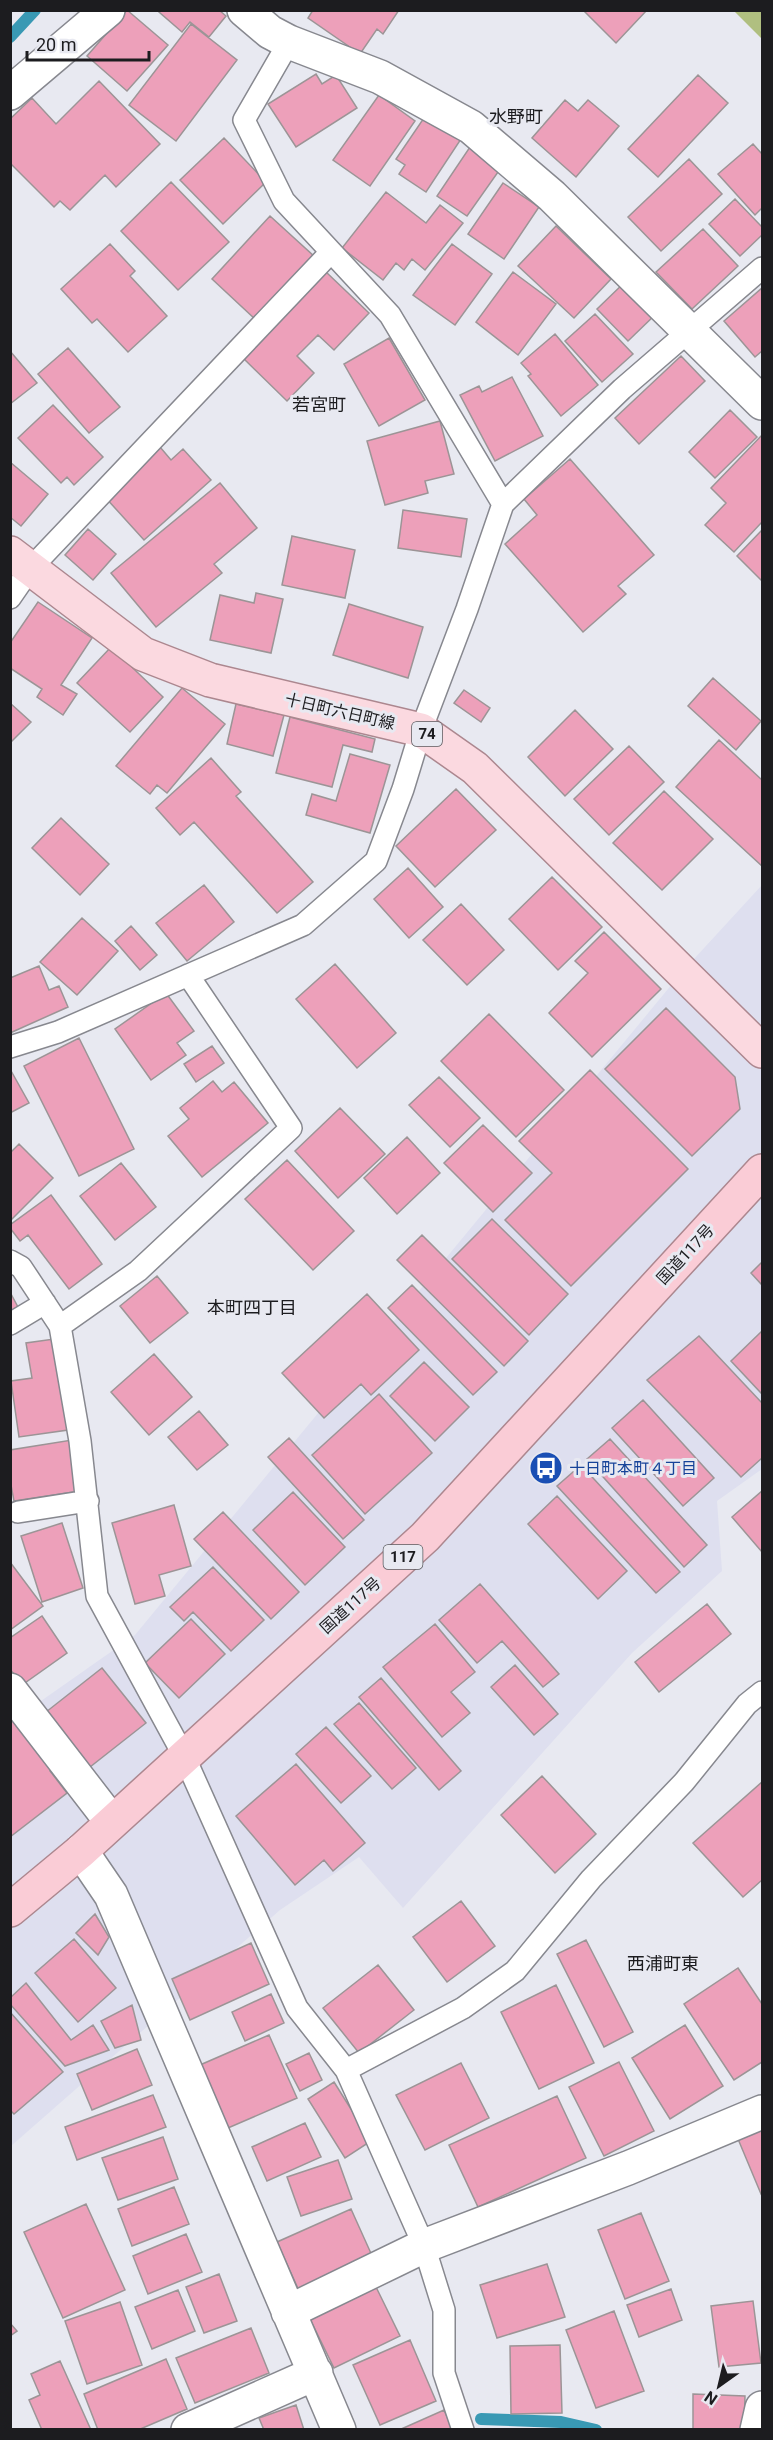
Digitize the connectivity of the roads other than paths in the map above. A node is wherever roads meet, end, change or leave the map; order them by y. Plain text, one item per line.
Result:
1 (108, 10) edge
2 (244, 10) edge
3 (289, 42) junction
4 (10, 93) edge
5 (331, 252) junction
6 (762, 268) edge
7 (690, 331) junction
8 (762, 403) edge
9 (503, 504) junction
10 (20, 561) edge
11 (10, 598) edge
12 (421, 730) junction
13 (188, 975) junction
14 (10, 1047) edge
15 (762, 1051) edge
16 (762, 1171) edge
17 (10, 1261) edge
18 (45, 1303) junction
19 (10, 1324) edge
20 (60, 1326) junction
21 (88, 1500) junction
22 (18, 1512) dead end
23 (10, 1690) edge
24 (762, 1692) edge
25 (184, 1756) junction
26 (111, 1821) junction
27 (81, 1851) junction
28 (10, 1910) edge
29 (346, 2070) junction
30 (762, 2112) edge
31 (424, 2246) junction
32 (288, 2312) junction
33 (316, 2373) junction
34 (762, 2408) edge
35 (188, 2430) edge
36 (339, 2430) edge
37 (463, 2430) edge
38 (757, 2430) edge

1 - 4 street
2 - 3 street
3 - 5 lane
3 - 7 street
5 - 9 lane
5 - 10 lane
6 - 7 lane
7 - 8 street
7 - 9 lane
9 - 12 lane
10 - 11 lane
10 - 12 main road, 十日町六日町線 / 74
12 - 13 lane
12 - 15 main road, 十日町六日町線 / 74
13 - 14 lane
13 - 20 lane
16 - 25 highway, 国道117号 / 117
17 - 18 lane
18 - 19 lane
18 - 20 lane
20 - 21 lane
21 - 22 lane
21 - 25 lane
23 - 26 street
24 - 29 lane
25 - 26 highway, 国道117号 / 117
25 - 29 lane
26 - 27 highway, 国道117号 / 117
27 - 28 highway, 国道117号 / 117
27 - 32 street
29 - 31 lane
30 - 31 street
31 - 32 street
31 - 37 lane
32 - 33 street
33 - 35 street
33 - 36 street
34 - 38 street

